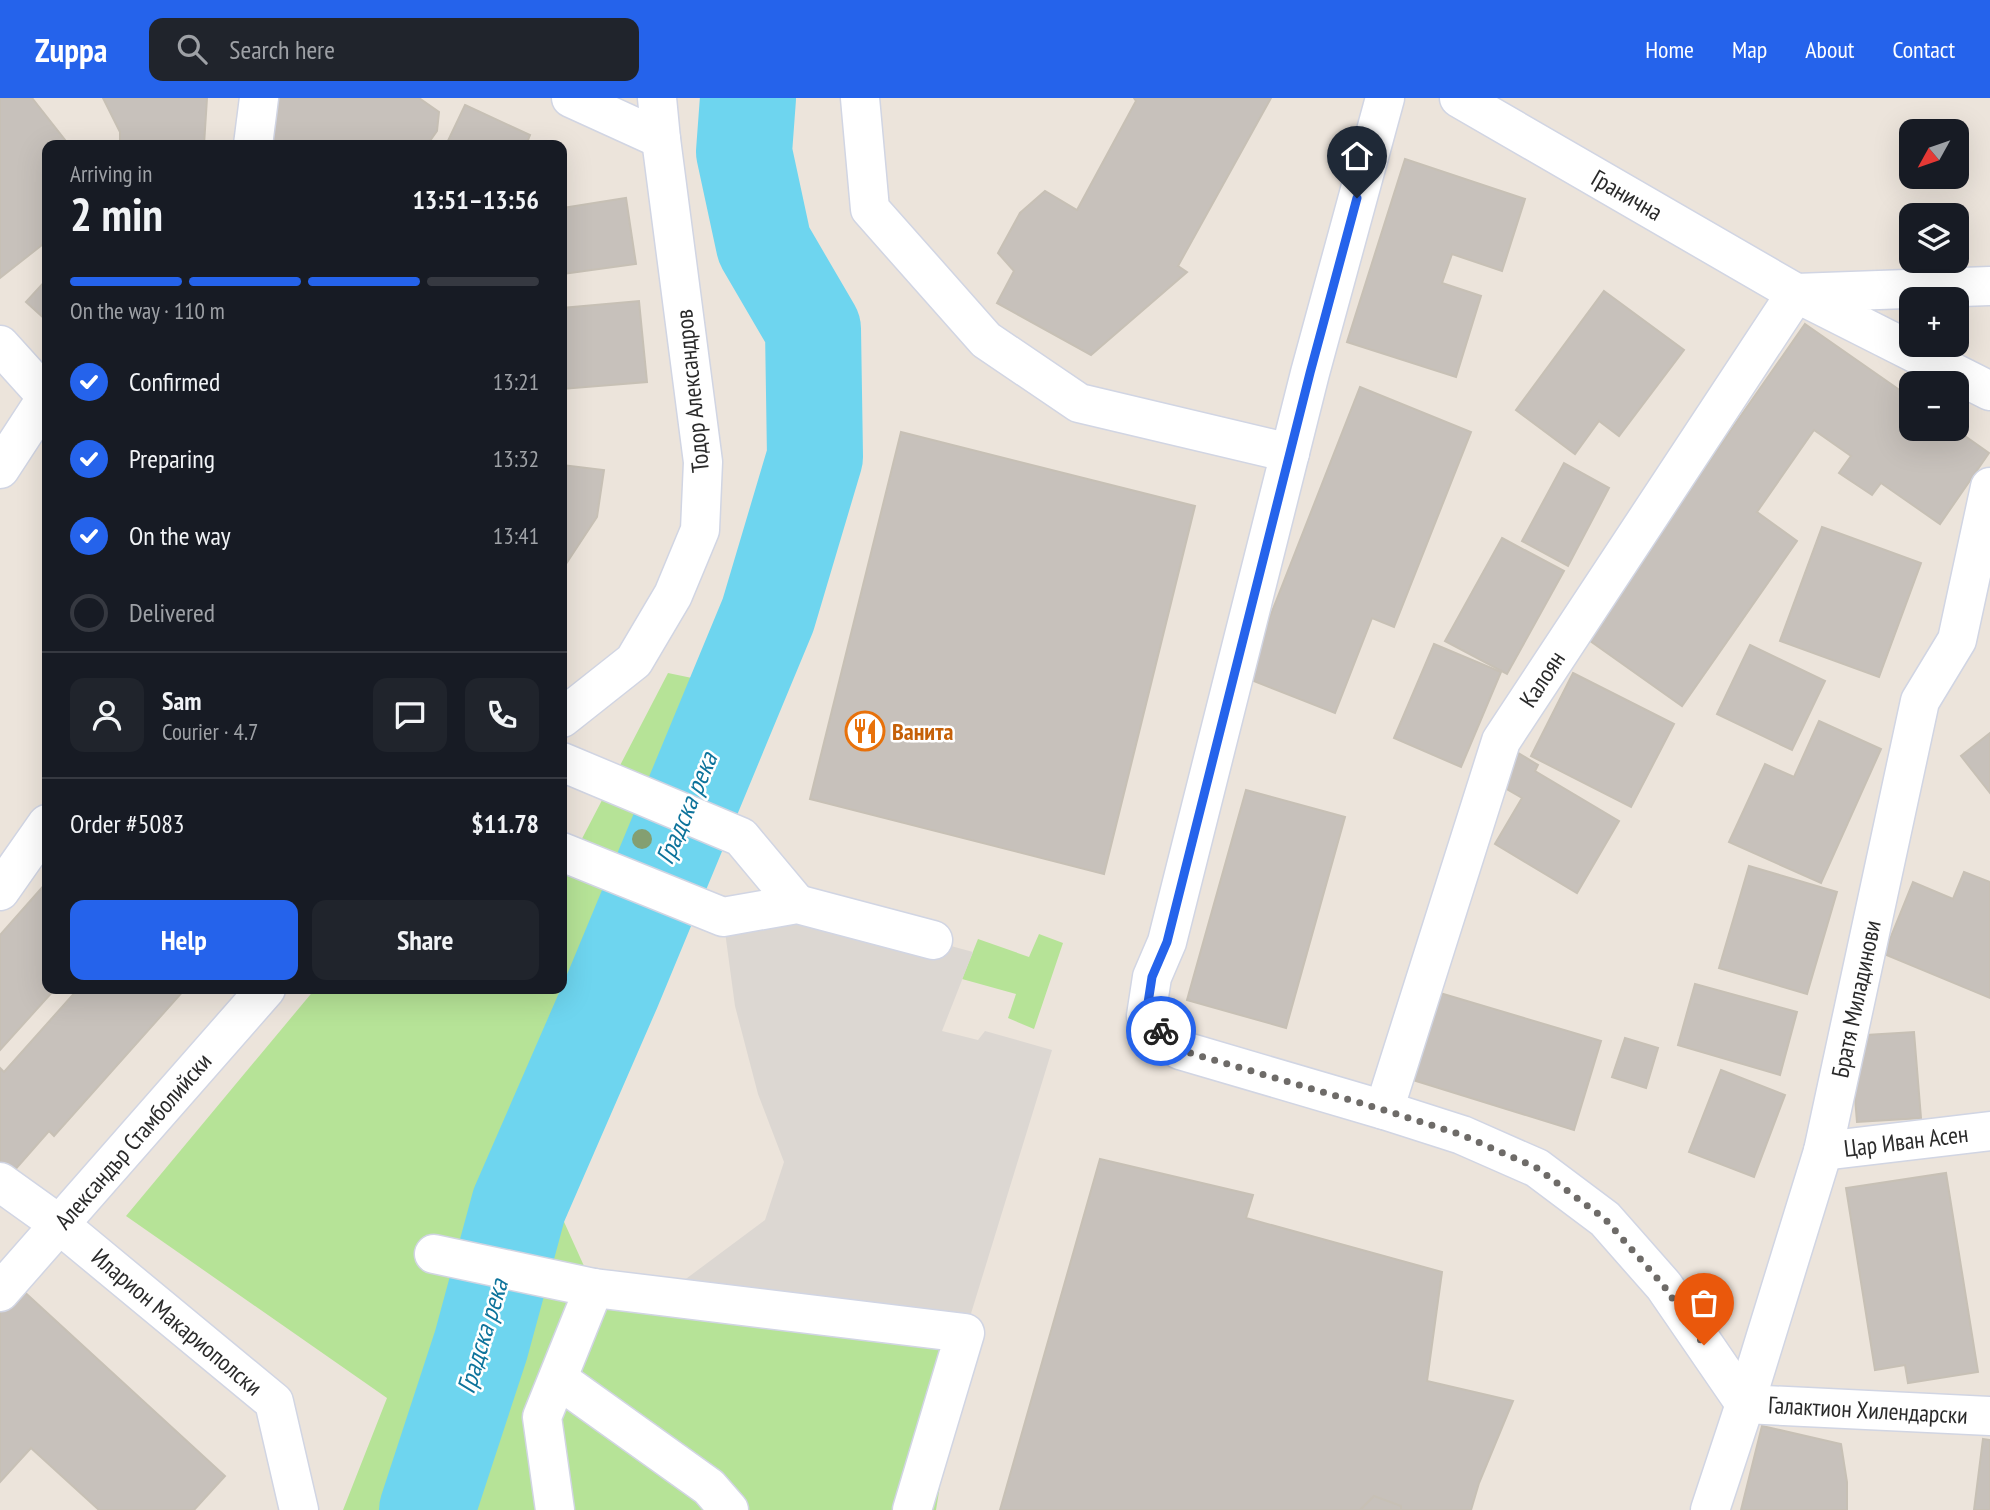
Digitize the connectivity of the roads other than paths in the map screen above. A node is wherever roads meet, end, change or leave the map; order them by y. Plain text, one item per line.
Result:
1 (259, 98) edge
2 (571, 98) edge
3 (657, 98) edge
4 (860, 98) edge
5 (1385, 98) edge
6 (1459, 98) edge
7 (661, 139) junction
8 (254, 140) edge
9 (1990, 286) edge
10 (1796, 293) junction
11 (0, 345) edge
12 (42, 391) edge
13 (1990, 391) edge
14 (42, 405) edge
15 (1290, 453) junction
16 (0, 469) edge
17 (1990, 487) edge
18 (1990, 621) edge
19 (1957, 640) junction
20 (567, 714) edge
21 (567, 764) edge
22 (42, 831) edge
23 (567, 854) edge
24 (0, 891) edge
25 (797, 904) junction
26 (933, 940) dead end
27 (262, 994) edge
28 (1384, 1110) junction
29 (1990, 1131) edge
30 (1823, 1151) junction
31 (0, 1182) edge
32 (60, 1225) junction
33 (434, 1254) dead end
34 (594, 1288) junction
35 (0, 1292) edge
36 (558, 1380) junction
37 (1745, 1404) junction
38 (1990, 1416) edge
39 (299, 1510) edge
40 (555, 1510) edge
41 (729, 1510) edge
42 (912, 1510) edge
43 (1710, 1510) edge

1 - 8 street
2 - 7 street
3 - 7 street, Тодор Александров
4 - 15 street
5 - 15 street
6 - 10 street, Гранична
7 - 20 street, Тодор Александров
9 - 10 street
10 - 13 street
10 - 28 street, Калоян
11 - 12 street
14 - 16 street
15 - 28 street
17 - 19 street, Братя Миладинови
18 - 19 street
19 - 30 street, Братя Миладинови
21 - 25 street
22 - 24 street
23 - 25 street
25 - 26 street
27 - 32 street, Александър Стамболийски
28 - 37 street
29 - 30 street, Цар Иван Асен
30 - 37 street, Братя Миладинови
31 - 32 street, Иларион Макариополски
32 - 35 street, Александър Стамболийски
32 - 39 street, Иларион Макариополски
33 - 34 street
34 - 36 street
34 - 42 street
36 - 40 street
36 - 41 street
37 - 38 street, Галактион Хилендарски
37 - 43 street, Братя Миладинови

